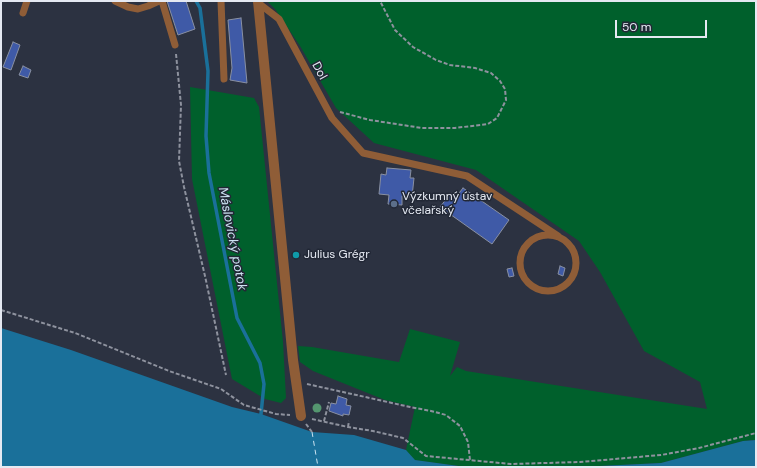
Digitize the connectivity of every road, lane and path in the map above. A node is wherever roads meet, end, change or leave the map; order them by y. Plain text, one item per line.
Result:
1 (27, 1) edge
2 (115, 1) edge
3 (159, 1) edge
4 (162, 1) edge
5 (221, 1) edge
6 (380, 1) edge
7 (257, 2) edge
8 (23, 13) dead end
9 (175, 45) joint
10 (224, 79) dead end
11 (326, 108) junction
12 (558, 236) junction
13 (1, 310) edge
14 (226, 375) dead end
15 (296, 381) junction
16 (329, 402) dead end
17 (276, 414) dead end
18 (301, 416) joint
19 (324, 421) junction
20 (349, 421) dead end
21 (348, 427) junction
22 (756, 433) edge
23 (470, 460) junction

1 - 8 lane
2 - 3 lane
4 - 9 lane
5 - 10 lane
6 - 11 path
7 - 11 lane, Dol
7 - 15 street
9 - 14 path
11 - 12 lane, Dol
12 - 12 lane
13 - 17 path
15 - 18 street
15 - 23 path
16 - 19 path
18 - 19 path
19 - 21 path
20 - 21 path
21 - 23 path
22 - 23 path

